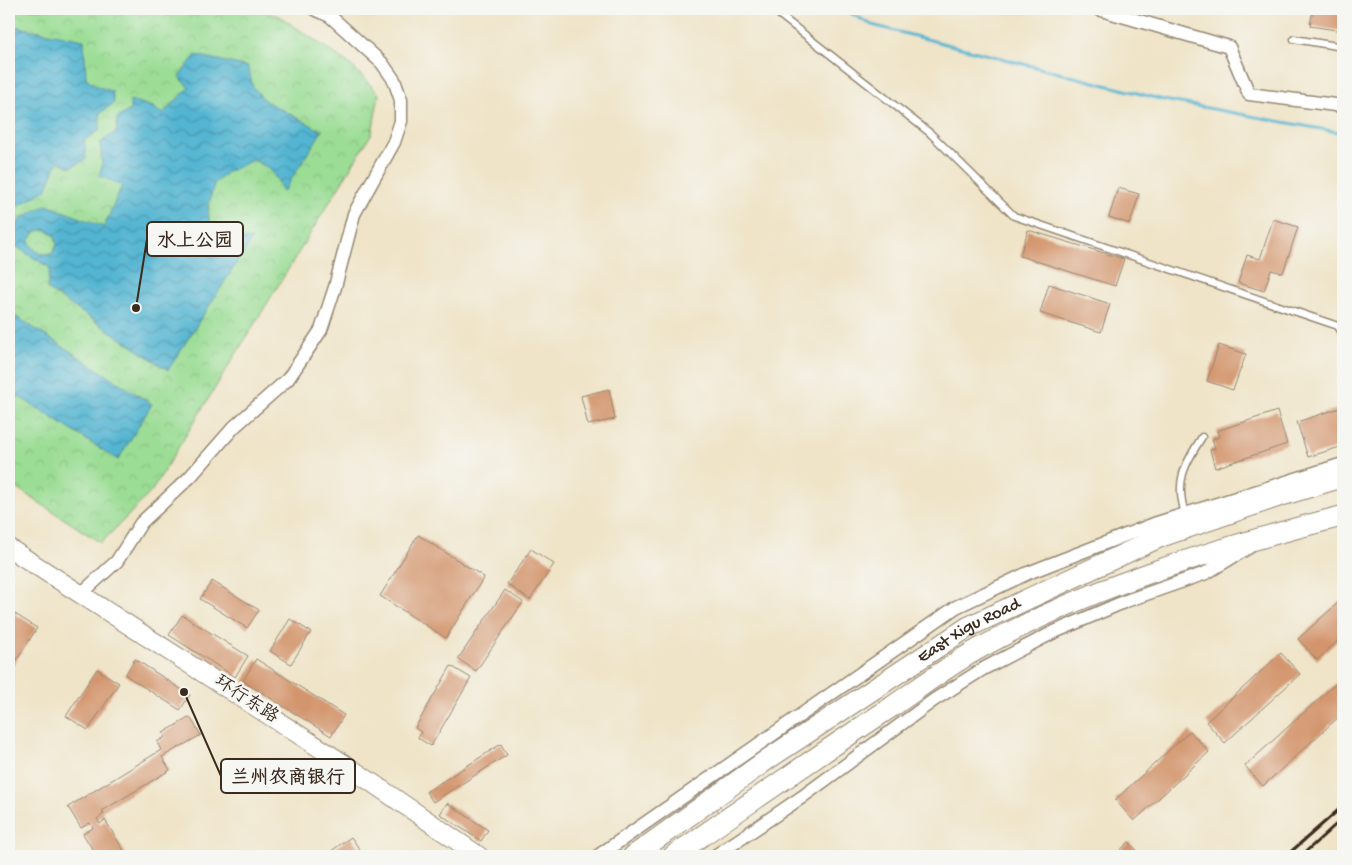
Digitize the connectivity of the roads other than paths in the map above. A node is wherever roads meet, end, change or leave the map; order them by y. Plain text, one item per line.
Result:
1 (314, 9) edge
2 (772, 9) edge
3 (1098, 9) edge
4 (1294, 39) dead end
5 (1343, 47) edge
6 (1343, 106) edge
7 (1343, 335) edge
8 (1202, 437) dead end
9 (1343, 464) edge
10 (1343, 477) edge
11 (1343, 516) edge
12 (1187, 520) junction
13 (1273, 533) junction
14 (9, 548) edge
15 (81, 594) junction
16 (1048, 601) junction
17 (480, 856) edge
18 (598, 856) edge
19 (633, 856) edge
20 (673, 856) edge
21 (716, 856) edge

1 - 15 street
2 - 7 lane
3 - 6 street
4 - 5 lane
8 - 12 lane
9 - 12 street
10 - 12 main road, East Xigu Road
11 - 13 main road, East Xigu Road
12 - 16 main road, East Xigu Road
12 - 18 street
13 - 16 main road, East Xigu Road
13 - 21 street
14 - 15 street, 环行东路
15 - 17 street, 环行东路
16 - 19 main road, East Xigu Road
16 - 20 main road, East Xigu Road

